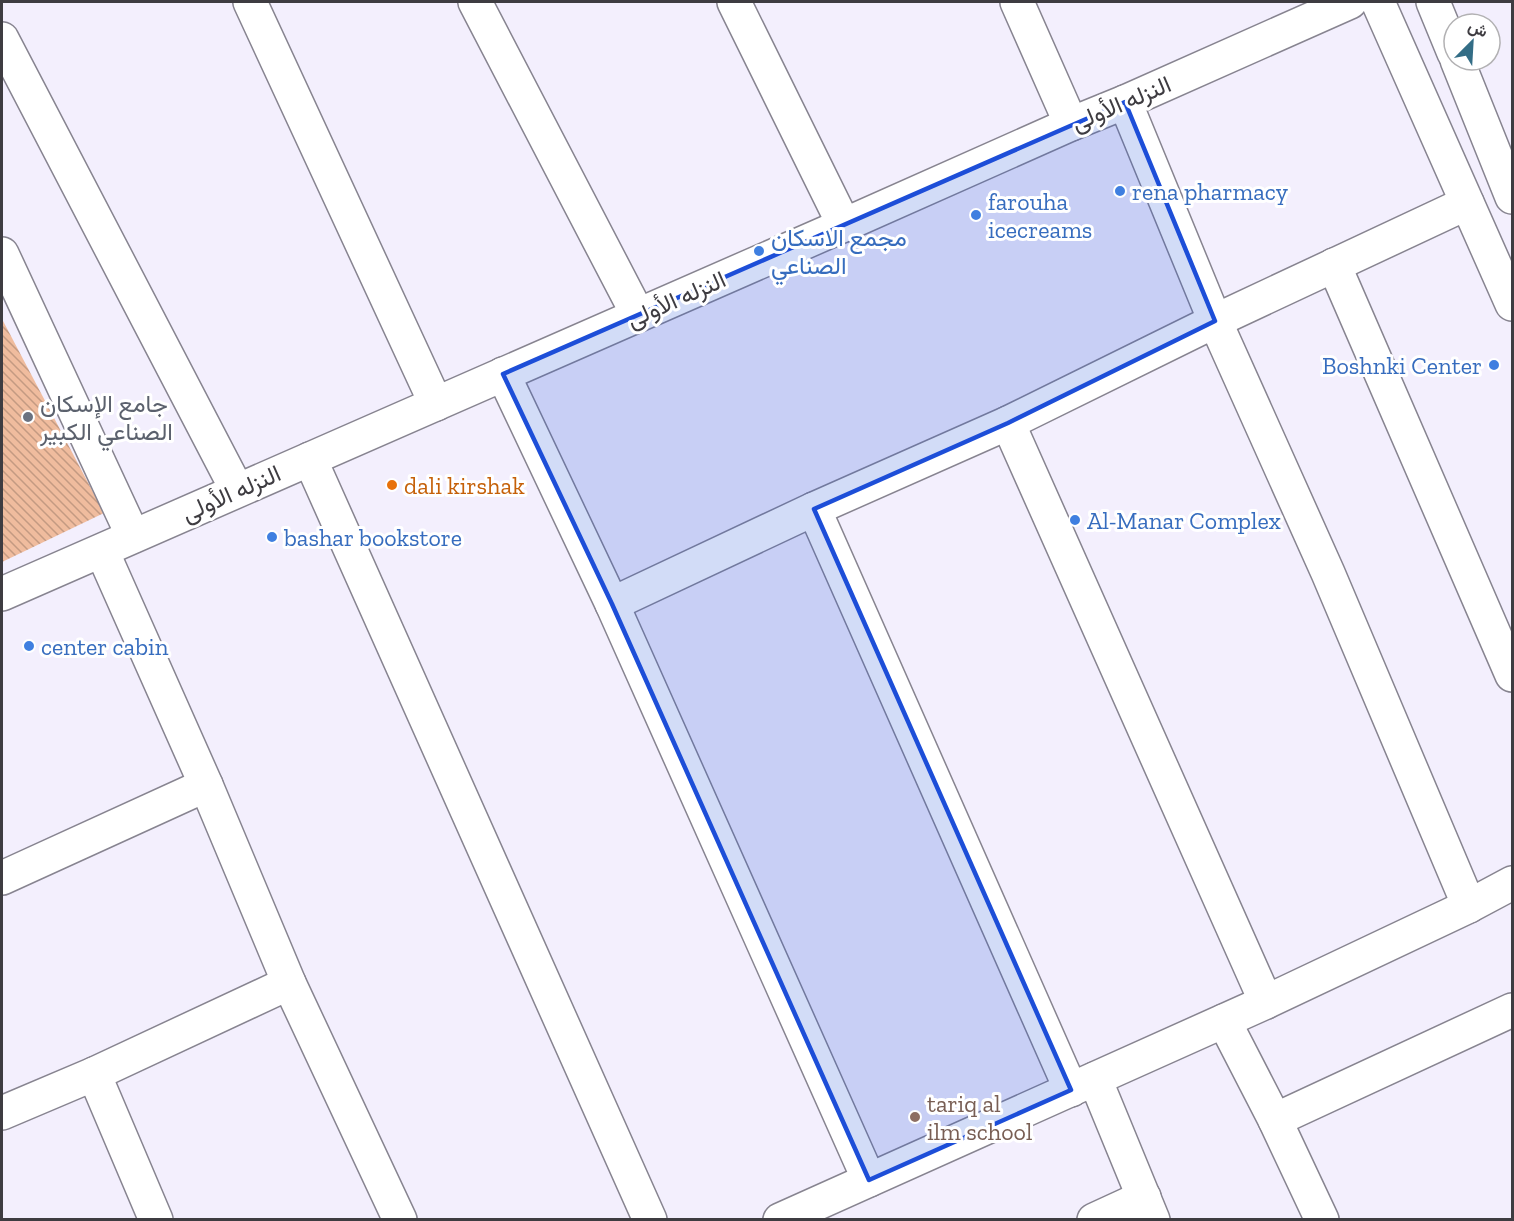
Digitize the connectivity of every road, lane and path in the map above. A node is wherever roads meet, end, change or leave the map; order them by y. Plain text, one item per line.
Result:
1 (250, 2) edge
2 (475, 2) edge
3 (734, 2) edge
4 (1017, 2) edge
5 (1350, 2) edge
6 (1378, 2) edge
7 (1433, 2) edge
8 (1442, 24) edge
9 (2, 39) edge
10 (1462, 72) edge
11 (1125, 102) junction
12 (1071, 123) junction
13 (1512, 197) edge
14 (1467, 203) junction
15 (844, 225) junction
16 (2, 254) edge
17 (1334, 265) junction
18 (1512, 304) edge
19 (638, 315) junction
20 (1215, 321) junction
21 (503, 374) junction
22 (436, 404) junction
23 (1008, 423) junction
24 (310, 459) junction
25 (237, 490) junction
26 (814, 509) junction
27 (133, 536) junction
28 (102, 550) junction
29 (2, 594) edge
30 (612, 604) junction
31 (1512, 675) edge
32 (206, 785) junction
33 (2, 878) edge
34 (1511, 887) edge
35 (1469, 906) junction
36 (289, 983) junction
37 (1266, 1002) junction
38 (1512, 1010) edge
39 (1224, 1021) junction
40 (94, 1074) junction
41 (1083, 1084) junction
42 (2, 1113) edge
43 (1275, 1120) junction
44 (869, 1180) junction
45 (1149, 1208) edge
46 (781, 1219) edge
47 (156, 1220) edge
48 (400, 1220) edge
49 (650, 1220) edge
50 (1094, 1220) edge
51 (1322, 1220) edge

1 - 22 street
2 - 19 street
3 - 15 street
4 - 12 street
5 - 11 street, النزله الأولى
6 - 14 street
7 - 8 street
9 - 25 street
10 - 13 street
11 - 12 street, النزله الأولى
11 - 20 street
12 - 15 street, النزله الأولى
14 - 17 street
14 - 18 street
15 - 19 street, النزله الأولى
16 - 27 street
17 - 20 street
17 - 31 street
19 - 21 street, النزله الأولى
20 - 23 street
20 - 35 street
21 - 22 street, النزله الأولى
21 - 30 street
22 - 24 street, النزله الأولى
23 - 26 street
23 - 37 street
24 - 25 street, النزله الأولى
24 - 49 street
25 - 27 street, النزله الأولى
26 - 30 street
26 - 41 street
27 - 28 street, النزله الأولى
28 - 29 street, النزله الأولى
28 - 32 street
30 - 44 street
32 - 33 street
32 - 36 street
34 - 35 street
35 - 37 street
36 - 40 street
36 - 48 street
37 - 39 street
38 - 43 street
39 - 41 street
39 - 43 street
40 - 42 street
40 - 47 street
41 - 44 street
41 - 45 street
43 - 51 street
44 - 46 street
45 - 50 street

